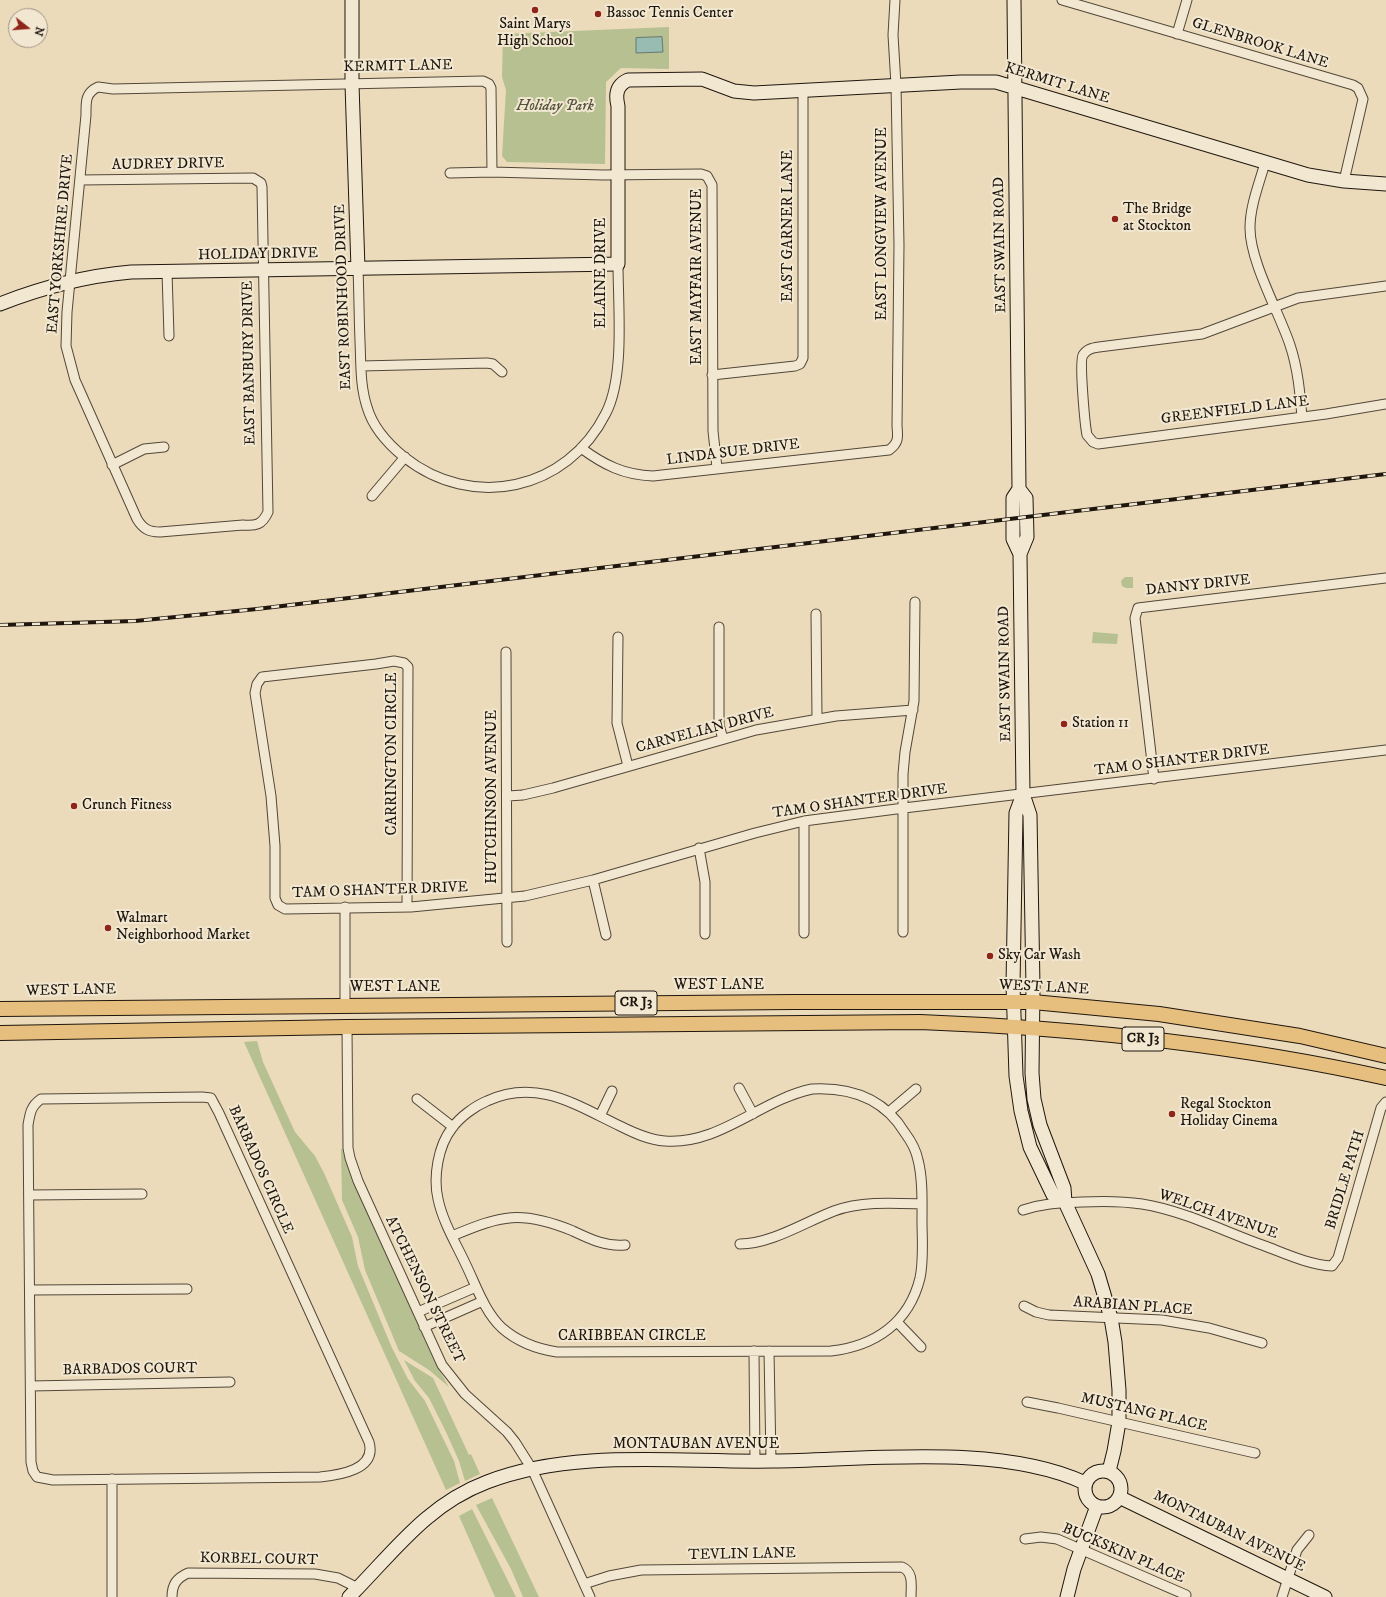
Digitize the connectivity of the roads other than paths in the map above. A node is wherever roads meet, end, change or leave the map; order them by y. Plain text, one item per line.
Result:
1 (352, 0) edge
2 (895, 0) edge
3 (1014, 0) edge
4 (1062, 0) edge
5 (1187, 0) edge
6 (1177, 34) junction
7 (352, 84) junction
8 (896, 85) junction
9 (619, 87) joint
10 (1015, 88) junction
11 (92, 90) joint
12 (803, 90) junction
13 (1265, 163) junction
14 (492, 172) junction
15 (450, 173) dead end
16 (618, 175) junction
17 (80, 180) junction
18 (257, 180) joint
19 (1344, 181) junction
20 (1386, 184) edge
21 (618, 264) junction
22 (358, 269) junction
23 (262, 271) junction
24 (167, 272) junction
25 (70, 281) junction
26 (1386, 286) edge
27 (0, 304) edge
28 (1275, 306) junction
29 (169, 336) dead end
30 (361, 366) junction
31 (502, 372) dead end
32 (712, 375) junction
33 (1386, 404) edge
34 (1302, 417) junction
35 (895, 446) joint
36 (164, 447) dead end
37 (581, 448) junction
38 (405, 457) junction
39 (112, 465) junction
40 (717, 468) junction
41 (372, 496) dead end
42 (263, 522) joint
43 (1386, 578) edge
44 (915, 602) dead end
45 (816, 614) dead end
46 (719, 627) dead end
47 (618, 637) dead end
48 (506, 652) dead end
49 (913, 710) junction
50 (817, 719) junction
51 (723, 739) junction
52 (1386, 750) edge
53 (628, 766) junction
54 (1154, 779) junction
55 (1023, 794) junction
56 (508, 796) junction
57 (904, 808) junction
58 (804, 821) junction
59 (699, 848) junction
60 (593, 880) junction
61 (506, 898) junction
62 (276, 902) joint
63 (344, 907) junction
64 (407, 907) junction
65 (903, 932) dead end
66 (804, 933) dead end
67 (704, 934) dead end
68 (606, 935) dead end
69 (507, 942) dead end
70 (1013, 1002) junction
71 (1033, 1002) junction
72 (345, 1006) junction
73 (0, 1009) edge
74 (1015, 1026) junction
75 (347, 1027) junction
76 (1032, 1028) junction
77 (0, 1033) edge
78 (1386, 1056) edge
79 (1386, 1078) edge
80 (739, 1088) dead end
81 (916, 1089) dead end
82 (612, 1091) dead end
83 (417, 1099) dead end
84 (1386, 1102) edge
85 (889, 1112) junction
86 (753, 1114) junction
87 (600, 1116) junction
88 (453, 1127) junction
89 (142, 1194) dead end
90 (29, 1195) junction
91 (1064, 1202) junction
92 (922, 1204) junction
93 (1023, 1210) dead end
94 (452, 1236) junction
95 (740, 1244) dead end
96 (625, 1245) dead end
97 (1332, 1266) joint
98 (476, 1287) junction
99 (187, 1289) dead end
100 (31, 1290) junction
101 (483, 1301) junction
102 (1024, 1306) dead end
103 (418, 1312) junction
104 (1111, 1318) junction
105 (898, 1322) junction
106 (424, 1327) junction
107 (1262, 1343) dead end
108 (921, 1347) dead end
109 (754, 1351) junction
110 (769, 1351) junction
111 (230, 1382) dead end
112 (31, 1386) junction
113 (1027, 1402) dead end
114 (1119, 1422) junction
115 (1255, 1453) dead end
116 (755, 1461) junction
117 (771, 1461) junction
118 (532, 1469) junction
119 (1109, 1471) junction
120 (112, 1479) junction
121 (1085, 1483) junction
122 (1119, 1497) junction
123 (1097, 1506) junction
124 (1309, 1535) dead end
125 (1025, 1539) dead end
126 (1081, 1549) junction
127 (1288, 1578) junction
128 (584, 1584) junction
129 (354, 1592) edge
130 (1186, 1596) dead end
131 (112, 1597) edge
132 (172, 1597) edge
133 (590, 1597) edge
134 (911, 1597) edge
135 (1067, 1597) edge
136 (1282, 1597) edge
137 (1325, 1597) edge

1 - 7 street, EAST ROBINHOOD DRIVE
2 - 8 street, EAST LONGVIEW AVENUE
3 - 10 street, EAST SWAIN ROAD
4 - 6 street, GLENBROOK LANE
5 - 6 street
6 - 19 street, GLENBROOK LANE
7 - 11 street, KERMIT LANE
7 - 14 street, KERMIT LANE
7 - 22 street, EAST ROBINHOOD DRIVE
8 - 10 street, KERMIT LANE
8 - 12 street, KERMIT LANE
8 - 35 street, EAST LONGVIEW AVENUE
9 - 12 street, KERMIT LANE
9 - 16 street, ELAINE DRIVE
10 - 13 street, KERMIT LANE
10 - 55 street, EAST SWAIN ROAD
11 - 17 street, EAST YORKSHIRE DRIVE
12 - 32 street, EAST GARNER LANE
13 - 19 street, KERMIT LANE
13 - 28 street
14 - 15 street
14 - 16 street
16 - 21 street, ELAINE DRIVE
16 - 32 street, EAST MAYFAIR AVENUE
17 - 18 street, AUDREY DRIVE
17 - 25 street, EAST YORKSHIRE DRIVE
18 - 23 street, EAST BANBURY DRIVE
19 - 20 street, KERMIT LANE
21 - 22 street, HOLIDAY DRIVE
21 - 37 street, ELAINE DRIVE
22 - 23 street, HOLIDAY DRIVE
22 - 30 street, EAST ROBINHOOD DRIVE
23 - 24 street, HOLIDAY DRIVE
23 - 42 street, EAST BANBURY DRIVE
24 - 25 street, HOLIDAY DRIVE
24 - 29 street
25 - 27 street, HOLIDAY DRIVE
25 - 39 street, EAST YORKSHIRE DRIVE
26 - 28 street
28 - 34 street
28 - 34 street, GREENFIELD LANE
30 - 31 street
30 - 38 street, EAST ROBINHOOD DRIVE
32 - 40 street, EAST MAYFAIR AVENUE
33 - 34 street, GREENFIELD LANE
35 - 40 street, LINDA SUE DRIVE
36 - 39 street
37 - 38 street, EAST ROBINHOOD DRIVE
37 - 40 street, LINDA SUE DRIVE
38 - 41 street
39 - 42 street, EAST YORKSHIRE DRIVE
43 - 54 street, DANNY DRIVE
44 - 49 street
45 - 50 street
46 - 51 street
47 - 53 street
48 - 56 street, HUTCHINSON AVENUE
49 - 50 street, CARNELIAN DRIVE
49 - 57 street
50 - 51 street, CARNELIAN DRIVE
51 - 53 street, CARNELIAN DRIVE
52 - 54 street, TAM O SHANTER DRIVE
53 - 56 street, CARNELIAN DRIVE
54 - 55 street, TAM O SHANTER DRIVE
55 - 57 street, TAM O SHANTER DRIVE
55 - 70 street, EAST SWAIN ROAD
55 - 71 street, EAST SWAIN ROAD
56 - 61 street, HUTCHINSON AVENUE
57 - 58 street, TAM O SHANTER DRIVE
57 - 65 street
58 - 59 street, TAM O SHANTER DRIVE
58 - 66 street
59 - 60 street, TAM O SHANTER DRIVE
59 - 67 street
60 - 61 street, TAM O SHANTER DRIVE
60 - 68 street
61 - 64 street, TAM O SHANTER DRIVE
61 - 69 street, HUTCHINSON AVENUE
62 - 63 street, TAM O SHANTER DRIVE
62 - 64 street, CARRINGTON CIRCLE
63 - 64 street, TAM O SHANTER DRIVE
63 - 72 street
70 - 71 main road, WEST LANE / CR J3
70 - 72 main road, WEST LANE / CR J3
70 - 74 street, EAST SWAIN ROAD
71 - 76 street, EAST SWAIN ROAD
71 - 78 main road, WEST LANE / CR J3
72 - 73 main road, WEST LANE / CR J3
74 - 75 main road, CR J3
74 - 76 main road, CR J3
74 - 91 street, EAST SWAIN ROAD
75 - 77 main road, CR J3
75 - 103 street, ATCHENSON STREET
76 - 79 main road, CR J3
76 - 91 street, EAST SWAIN ROAD
80 - 86 street
81 - 85 street
82 - 87 street
83 - 88 street
84 - 97 street, BRIDLE PATH
85 - 86 street, CARIBBEAN CIRCLE
85 - 92 street, CARIBBEAN CIRCLE
86 - 87 street, CARIBBEAN CIRCLE
87 - 88 street, CARIBBEAN CIRCLE
88 - 94 street, CARIBBEAN CIRCLE
89 - 90 street
90 - 100 street, BARBADOS CIRCLE
90 - 120 street, BARBADOS CIRCLE
91 - 93 street, WELCH AVENUE
91 - 97 street, WELCH AVENUE
91 - 104 street, EAST SWAIN ROAD
92 - 95 street
92 - 105 street, CARIBBEAN CIRCLE
94 - 96 street
94 - 98 street, CARIBBEAN CIRCLE
98 - 101 street, CARIBBEAN CIRCLE
98 - 103 street
99 - 100 street
100 - 112 street, BARBADOS CIRCLE
101 - 106 street
101 - 109 street, CARIBBEAN CIRCLE
102 - 104 street, ARABIAN PLACE
103 - 106 street, ATCHENSON STREET
104 - 107 street, ARABIAN PLACE
104 - 114 street, EAST SWAIN ROAD
105 - 108 street
105 - 110 street, CARIBBEAN CIRCLE
106 - 118 street, ATCHENSON STREET
109 - 110 street, CARIBBEAN CIRCLE
109 - 116 street
110 - 117 street
111 - 112 street, BARBADOS COURT
112 - 120 street, BARBADOS CIRCLE
113 - 114 street, MUSTANG PLACE
114 - 115 street, MUSTANG PLACE
114 - 119 street, EAST SWAIN ROAD
116 - 117 street, MONTAUBAN AVENUE
116 - 118 street, MONTAUBAN AVENUE
117 - 121 street, MONTAUBAN AVENUE
118 - 128 street, ATCHENSON STREET
118 - 129 street, MONTAUBAN AVENUE
119 - 121 street
119 - 122 street
120 - 131 street
121 - 123 street
122 - 123 street
122 - 127 street, MONTAUBAN AVENUE
123 - 126 street
124 - 127 street
125 - 126 street, BUCKSKIN PLACE
126 - 130 street, BUCKSKIN PLACE
126 - 135 street
127 - 136 street
127 - 137 street, MONTAUBAN AVENUE
128 - 133 street, ATCHENSON STREET
128 - 134 street, TEVLIN LANE
129 - 132 street, KORBEL COURT

